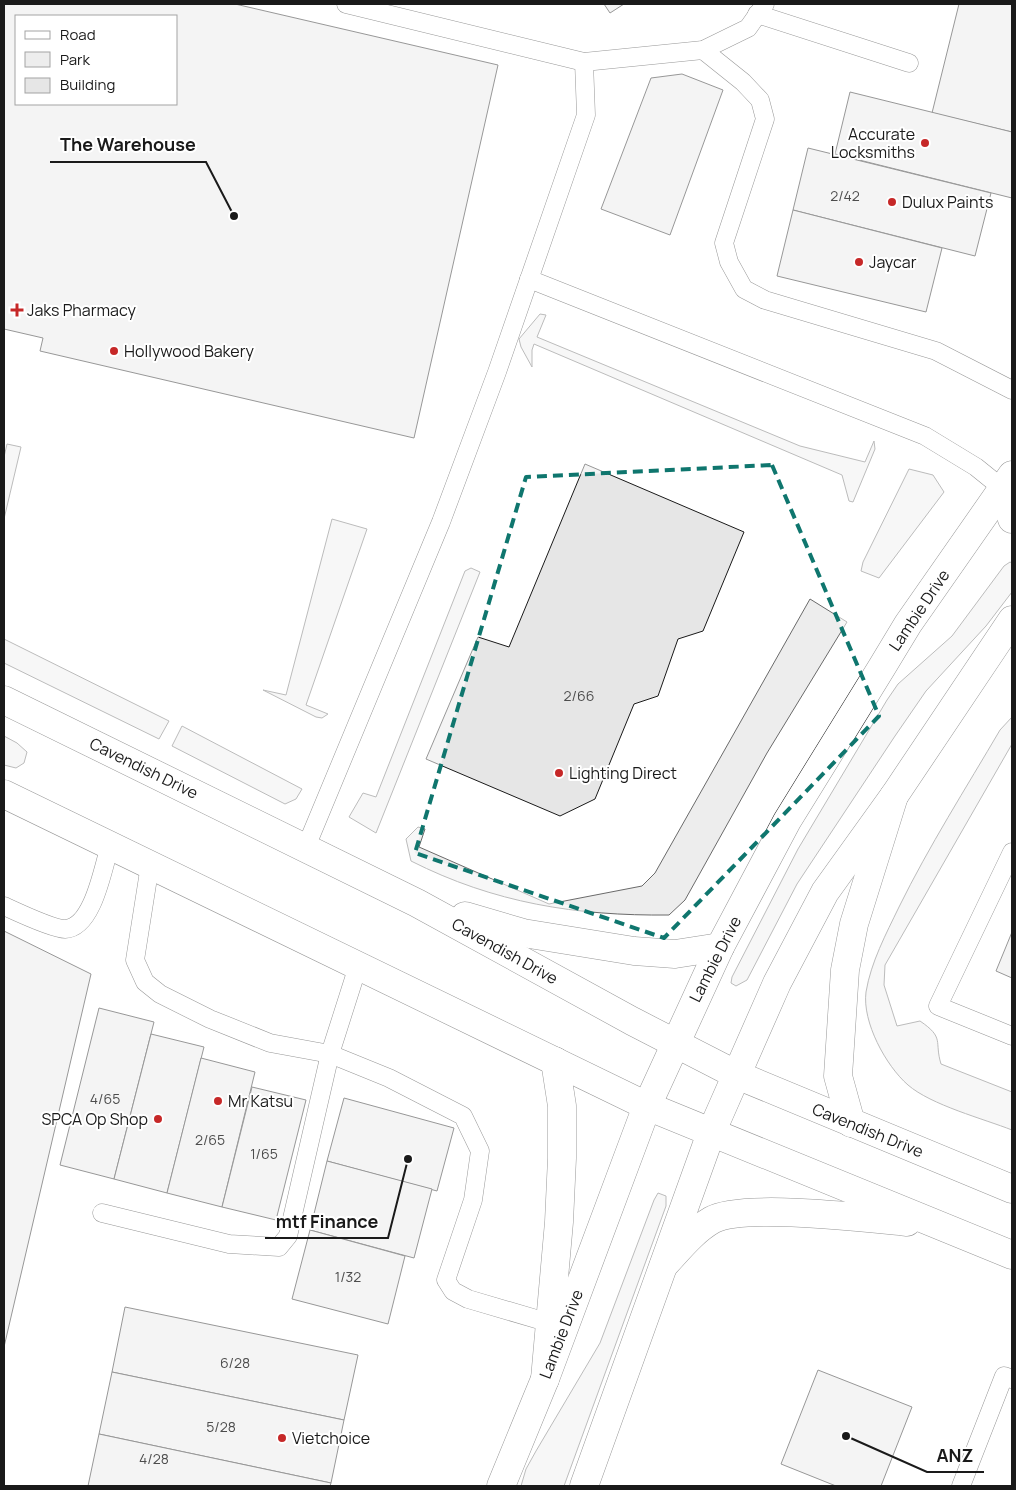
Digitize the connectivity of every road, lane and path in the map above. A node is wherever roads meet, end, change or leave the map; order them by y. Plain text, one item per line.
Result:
1 (346, 4) edge
2 (761, 9) edge
3 (703, 50) junction
4 (584, 62) junction
5 (909, 63) dead end
6 (529, 279) junction
7 (1012, 390) edge
8 (1009, 484) edge
9 (1012, 519) edge
10 (1012, 620) edge
11 (1004, 647) edge
12 (4, 700) edge
13 (4, 794) edge
14 (894, 796) junction
15 (110, 846) junction
16 (306, 847) junction
17 (1012, 852) edge
18 (150, 865) junction
19 (418, 903) junction
20 (4, 906) edge
21 (720, 947) junction
22 (358, 966) junction
23 (1012, 1036) edge
24 (674, 1043) junction
25 (330, 1054) junction
26 (555, 1061) junction
27 (737, 1075) junction
28 (647, 1106) junction
29 (851, 1123) junction
30 (711, 1133) junction
31 (1012, 1189) edge
32 (102, 1213) dead end
33 (938, 1225) junction
34 (1012, 1255) edge
35 (664, 1265) junction
36 (557, 1325) junction
37 (1012, 1379) edge
38 (501, 1486) edge
39 (584, 1486) edge
40 (961, 1486) edge

1 - 4 lane
2 - 3 lane
2 - 5 lane
3 - 4 lane
3 - 7 lane
4 - 6 lane
6 - 8 lane
6 - 16 lane
8 - 9 main road
8 - 21 main road, Lambie Drive
10 - 11 main road
11 - 14 main road
12 - 16 main road, Cavendish Drive
13 - 15 main road
14 - 27 main road
14 - 29 main road
15 - 18 main road
15 - 20 lane
16 - 19 main road, Cavendish Drive
17 - 23 lane
18 - 22 main road
18 - 25 lane
19 - 21 main road
19 - 24 main road, Cavendish Drive
21 - 24 main road, Lambie Drive
22 - 25 lane
22 - 26 main road
24 - 27 main road, Cavendish Drive
24 - 28 main road, Lambie Drive
25 - 32 lane
25 - 36 lane
26 - 28 main road
26 - 36 main road, Lambie Drive
27 - 29 main road, Cavendish Drive
27 - 30 main road
28 - 30 main road
28 - 36 main road, Lambie Drive
29 - 31 main road, Cavendish Drive
30 - 33 main road
30 - 35 main road
33 - 34 main road
33 - 35 main road
35 - 39 main road
36 - 38 main road, Lambie Drive
37 - 40 lane

